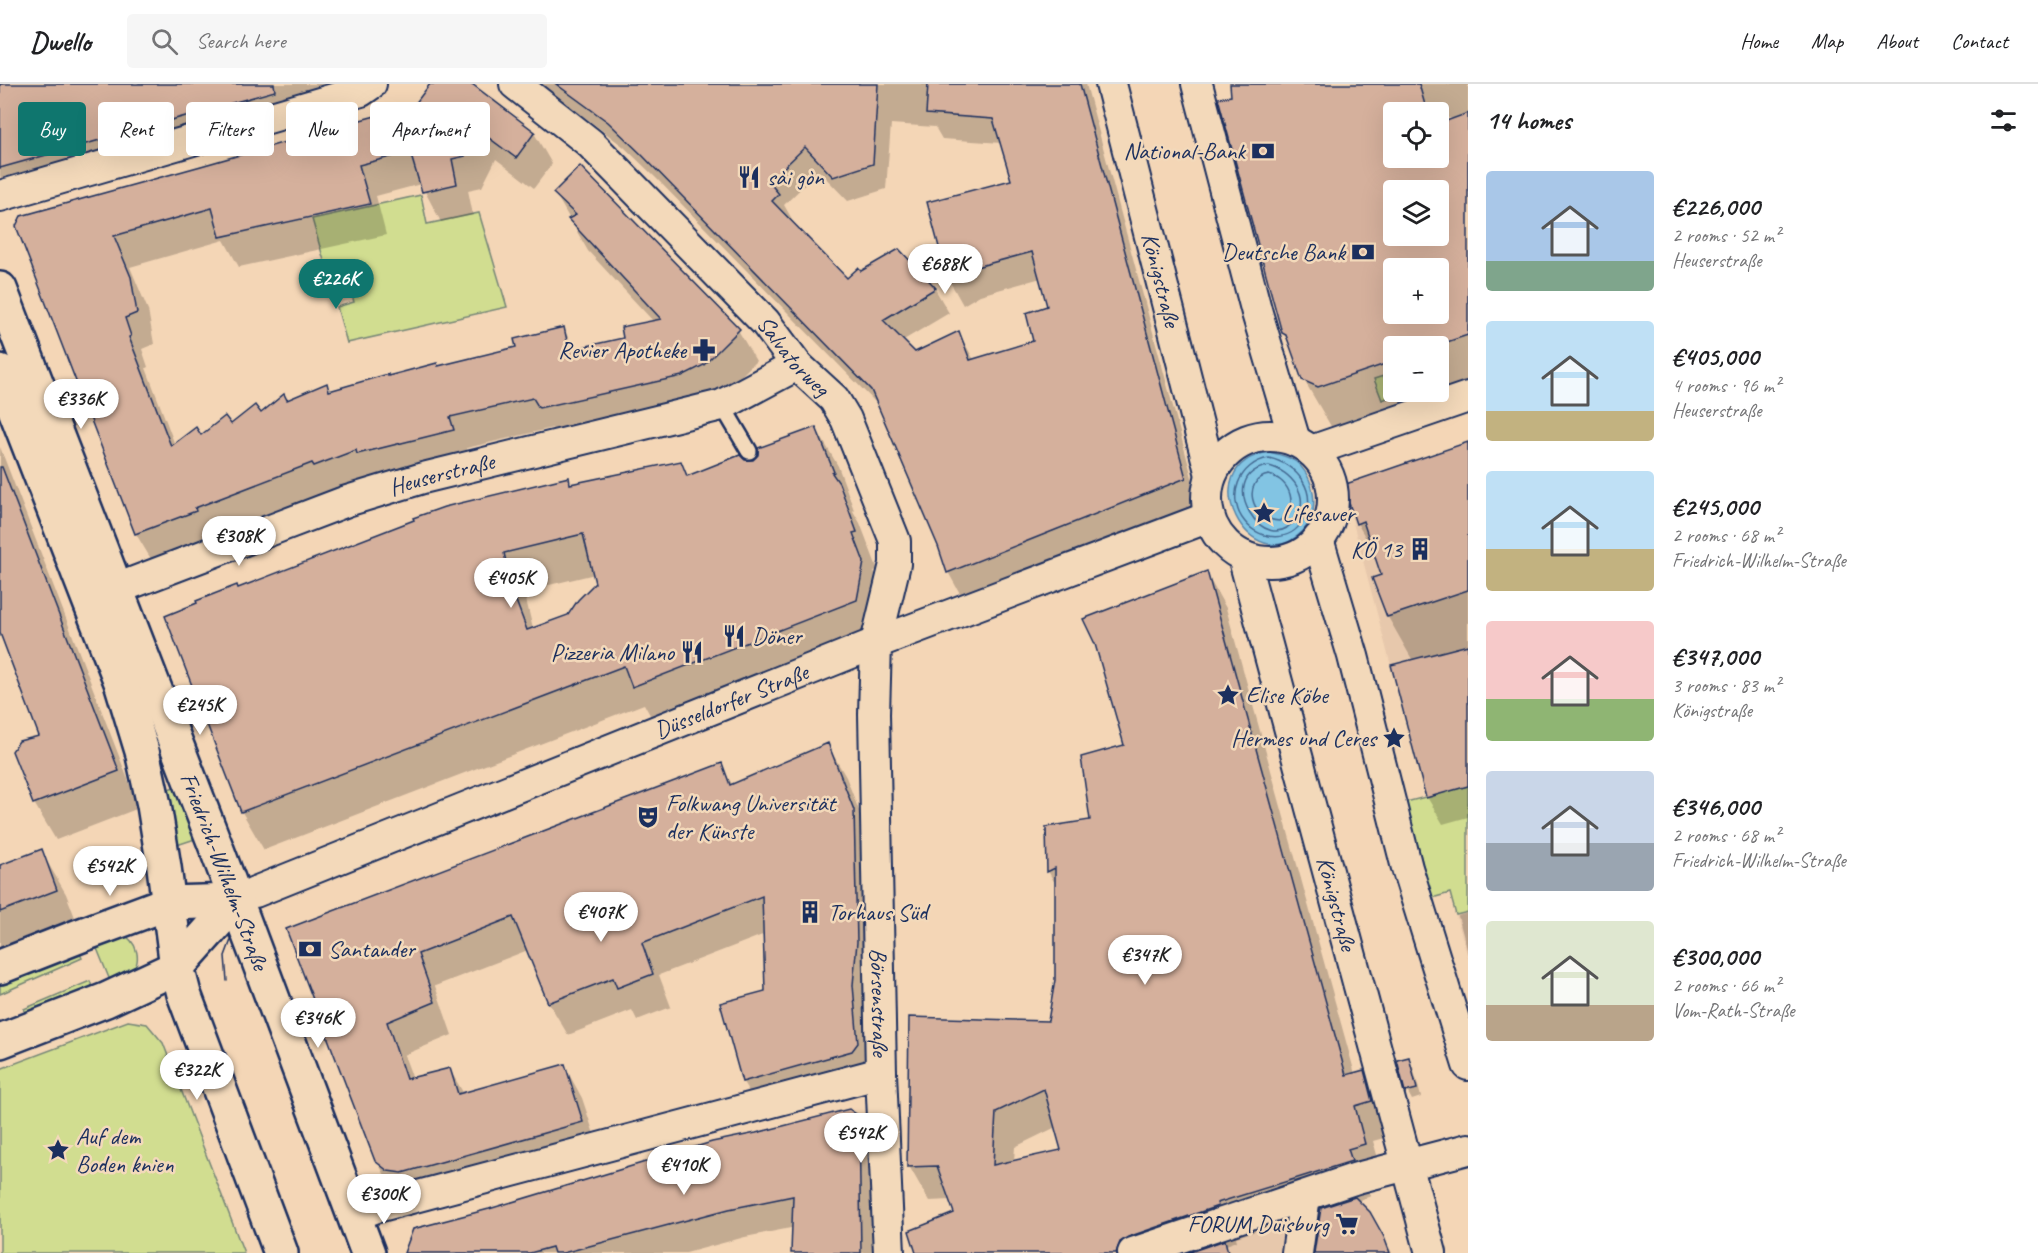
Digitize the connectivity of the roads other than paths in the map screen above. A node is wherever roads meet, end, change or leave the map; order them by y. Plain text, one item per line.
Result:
1 (371, 84) edge
2 (515, 84) edge
3 (1111, 84) edge
4 (1197, 84) edge
5 (0, 196) edge
6 (0, 289) edge
7 (0, 371) edge
8 (784, 372) junction
9 (1468, 397) edge
10 (722, 405) junction
11 (1303, 446) junction
12 (749, 452) dead end
13 (1211, 475) junction
14 (1209, 517) junction
15 (1318, 539) junction
16 (1243, 555) junction
17 (102, 594) junction
18 (876, 643) junction
19 (874, 714) joint
20 (245, 897) junction
21 (168, 903) junction
22 (0, 967) edge
23 (177, 967) junction
24 (0, 1041) edge
25 (1468, 1065) edge
26 (881, 1073) junction
27 (1468, 1149) edge
28 (1408, 1165) junction
29 (1305, 1196) junction
30 (353, 1216) junction
31 (281, 1253) edge
32 (368, 1253) edge
33 (889, 1253) edge
34 (1133, 1253) edge
35 (1297, 1253) edge
36 (1431, 1253) edge

1 - 5 street
2 - 8 street, Salvatorweg
3 - 13 street, Königstraße
4 - 11 street, Königstraße
6 - 17 main road, Friedrich-Wilhelm-Straße
7 - 17 main road, Friedrich-Wilhelm-Straße
8 - 10 street, Heuserstraße
8 - 18 street, Salvatorweg
9 - 11 street
10 - 12 lane
10 - 17 street, Heuserstraße
11 - 13 street, Königstraße
11 - 15 street, Königstraße
13 - 14 street, Königstraße
14 - 16 street, Königstraße
14 - 18 street, Düsseldorfer Straße
15 - 16 street, Königstraße
15 - 25 street
16 - 28 street, Königstraße
17 - 20 main road, Friedrich-Wilhelm-Straße
17 - 21 main road, Friedrich-Wilhelm-Straße
18 - 19 street, Salvatorweg
18 - 20 street, Düsseldorfer Straße
19 - 26 street, Börsenstraße
20 - 21 main road, Düsseldorfer Straße
20 - 23 main road, Düsseldorfer Straße
20 - 30 main road, Friedrich-Wilhelm-Straße
21 - 22 main road, Düsseldorfer Straße
21 - 23 main road, Friedrich-Wilhelm-Straße
23 - 24 main road, Düsseldorfer Straße
23 - 31 main road, Friedrich-Wilhelm-Straße
26 - 30 street
26 - 33 street, Börsenstraße
27 - 28 street
28 - 29 street
28 - 36 street, Königstraße
29 - 34 street
29 - 35 street
30 - 32 main road, Friedrich-Wilhelm-Straße

